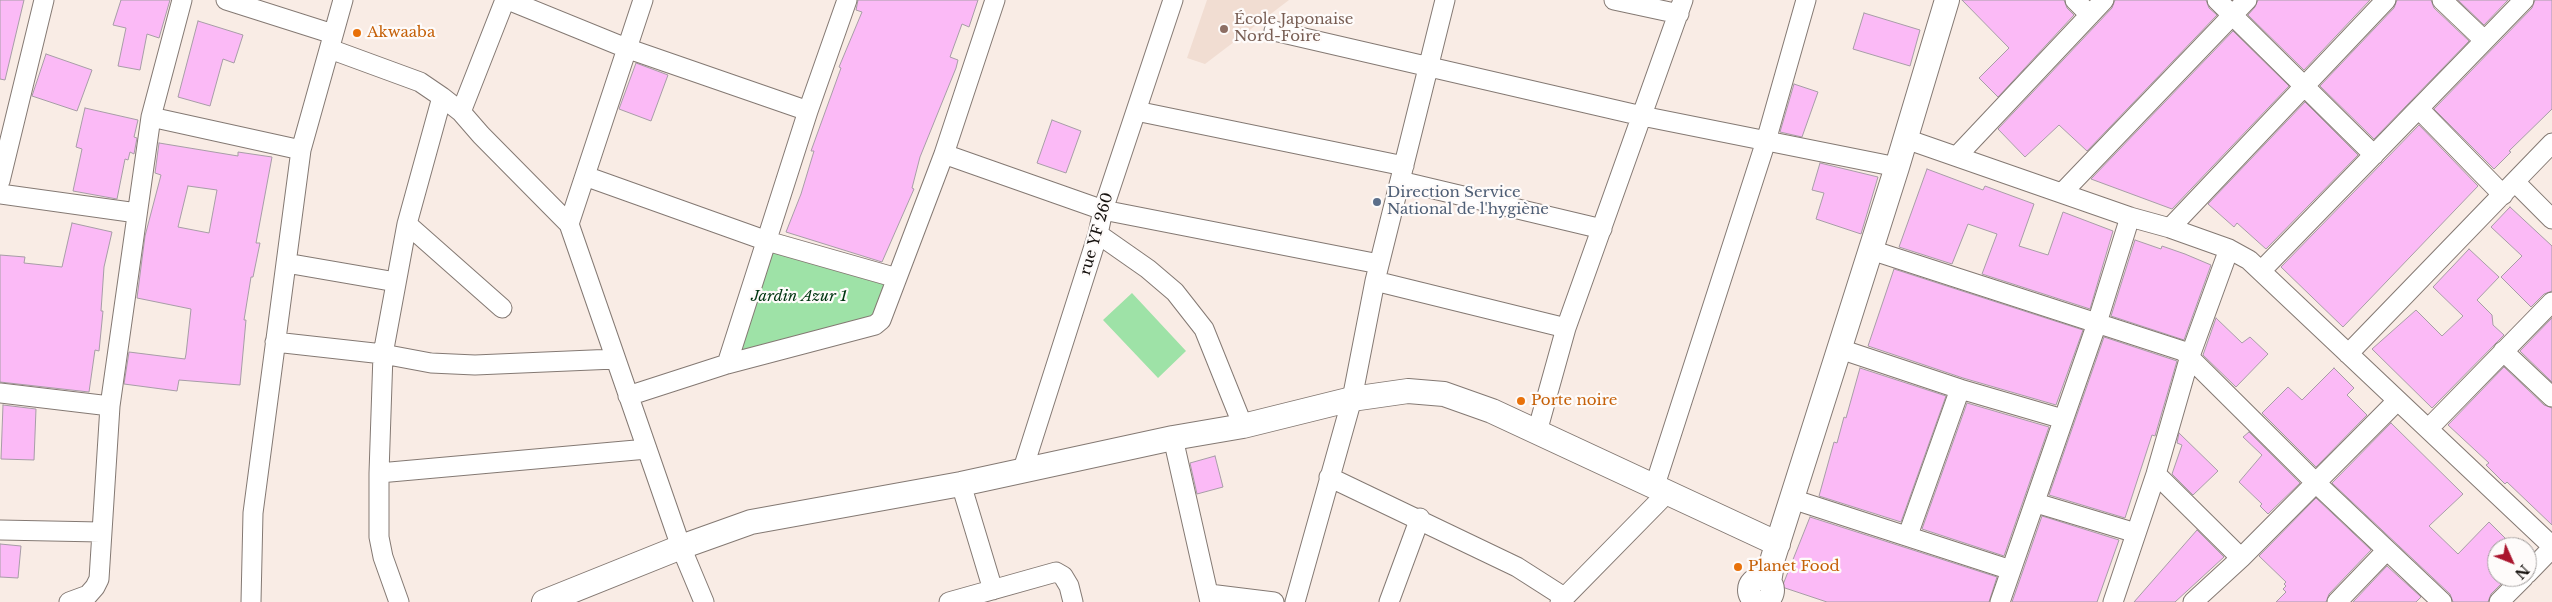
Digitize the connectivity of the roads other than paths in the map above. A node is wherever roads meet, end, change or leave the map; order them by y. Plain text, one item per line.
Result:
1 (44, 0) edge
2 (182, 0) edge
3 (226, 0) edge
4 (343, 0) edge
5 (507, 0) edge
6 (643, 0) edge
7 (847, 0) edge
8 (995, 0) edge
9 (1173, 0) edge
10 (1445, 0) edge
11 (1614, 0) edge
12 (1806, 0) edge
13 (1947, 0) edge
14 (2075, 0) edge
15 (2104, 0) edge
16 (2217, 0) edge
17 (2247, 0) edge
18 (2386, 0) edge
19 (2442, 0) edge
20 (2524, 0) edge
21 (1681, 7) edge
22 (2090, 15) junction
23 (2233, 15) junction
24 (1274, 31) dead end
25 (2484, 40) junction
26 (331, 41) junction
27 (626, 48) junction
28 (1428, 66) junction
29 (2304, 85) junction
30 (442, 97) junction
31 (2420, 110) junction
32 (808, 111) junction
33 (1136, 111) junction
34 (460, 112) junction
35 (1642, 116) junction
36 (151, 117) junction
37 (1906, 139) junction
38 (1766, 141) junction
39 (2552, 144) edge
40 (301, 150) junction
41 (944, 154) junction
42 (2374, 155) junction
43 (1957, 156) junction
44 (1897, 167) junction
45 (1402, 173) junction
46 (585, 176) junction
47 (0, 180) edge
48 (2509, 188) junction
49 (0, 194) edge
50 (2062, 194) junction
51 (1103, 210) junction
52 (138, 213) junction
53 (2130, 217) junction
54 (2552, 218) edge
55 (407, 224) junction
56 (569, 224) junction
57 (2170, 228) junction
58 (1602, 229) junction
59 (1098, 234) junction
60 (767, 241) junction
61 (2229, 249) junction
62 (1871, 250) junction
63 (286, 263) junction
64 (2260, 271) junction
65 (1377, 272) junction
66 (897, 278) junction
67 (396, 282) junction
68 (2552, 302) edge
69 (502, 308) dead end
70 (2097, 323) junction
71 (1566, 328) junction
72 (275, 342) junction
73 (1840, 349) junction
74 (2504, 351) junction
75 (383, 354) junction
76 (2348, 354) junction
77 (2190, 356) junction
78 (615, 359) junction
79 (727, 364) junction
80 (1960, 389) junction
81 (0, 393) edge
82 (628, 396) junction
83 (2552, 397) edge
84 (1352, 399) junction
85 (2397, 401) junction
86 (110, 406) junction
87 (2063, 419) junction
88 (1243, 426) junction
89 (2428, 429) junction
90 (1537, 432) junction
91 (1173, 438) junction
92 (647, 449) junction
93 (1023, 469) junction
94 (379, 473) junction
95 (2156, 474) junction
96 (1329, 477) junction
97 (2316, 483) junction
98 (961, 484) junction
99 (1662, 489) junction
100 (1792, 499) junction
101 (2036, 502) junction
102 (1420, 518) junction
103 (0, 530) edge
104 (100, 532) junction
105 (2136, 533) junction
106 (1908, 535) junction
107 (680, 547) junction
108 (2552, 547) edge
109 (2387, 550) junction
110 (1776, 551) junction
111 (2241, 558) junction
112 (2537, 563) edge
113 (2011, 570) junction
114 (2514, 587) edge
115 (993, 590) junction
116 (1763, 595) edge
117 (573, 597) edge
118 (1210, 598) edge
119 (1562, 599) edge
120 (69, 602) edge
121 (251, 602) edge
122 (400, 602) edge
123 (544, 602) edge
124 (704, 602) edge
125 (948, 602) edge
126 (1073, 602) edge
127 (1274, 602) edge
128 (1295, 602) edge
129 (1389, 602) edge
130 (2000, 602) edge
131 (2113, 602) edge
132 (2193, 602) edge
133 (2337, 602) edge
134 (2442, 602) edge
135 (2499, 602) edge

1 - 47 street
2 - 36 street
3 - 26 street
4 - 26 street
5 - 27 street
5 - 34 street
6 - 27 street
7 - 32 street
8 - 41 street
9 - 33 street, rue YF 260
10 - 28 street
11 - 21 street
12 - 38 street
13 - 37 street
14 - 22 street
15 - 22 street
16 - 23 street
17 - 23 street
18 - 29 street
19 - 25 street
20 - 25 street
21 - 35 street
22 - 43 street
23 - 29 street
23 - 50 street
24 - 28 street
25 - 31 street
26 - 30 street
26 - 40 street
27 - 32 street
27 - 46 street
28 - 35 street
28 - 45 street
29 - 42 street
29 - 57 street
30 - 34 street
30 - 55 street
31 - 42 street
31 - 48 street
32 - 60 street
33 - 45 street
33 - 51 street, rue YF 260
34 - 56 street
35 - 38 street
35 - 58 street
36 - 40 street
36 - 52 street
37 - 43 street
37 - 44 street
38 - 44 street
38 - 99 street
39 - 48 street
40 - 63 street
41 - 51 street
41 - 66 street
42 - 64 street
43 - 50 street
44 - 62 street
45 - 58 street
45 - 65 street
46 - 56 street
46 - 60 street
48 - 54 street
48 - 76 street
49 - 52 street
50 - 53 street
51 - 59 street, rue YF 260
51 - 65 street
52 - 86 street
53 - 57 street
53 - 70 street
55 - 67 street
55 - 69 street
56 - 78 street
57 - 61 street
58 - 71 street
59 - 88 street
59 - 93 street, rue YF 260
60 - 66 street
60 - 79 street
61 - 64 street
61 - 77 street
62 - 70 street
62 - 73 street
63 - 67 street
63 - 72 street
64 - 76 street
65 - 71 street
65 - 84 street
66 - 79 street
67 - 75 street
68 - 74 street
70 - 77 street
70 - 87 street
71 - 90 street
72 - 75 street
72 - 121 street
73 - 80 street
73 - 100 street
74 - 83 street
74 - 89 street
75 - 78 street
75 - 94 street
76 - 85 street
77 - 95 street
77 - 97 street
78 - 82 street
79 - 82 street
80 - 87 street
80 - 106 street
81 - 86 street
82 - 92 street
84 - 88 street
84 - 90 street
84 - 96 street
85 - 89 street
85 - 97 street
86 - 104 street
87 - 101 street
88 - 91 street
89 - 108 street
90 - 99 street
91 - 93 street
91 - 118 street
92 - 94 street
92 - 107 street
93 - 98 street
94 - 122 street
95 - 105 street
95 - 111 street
96 - 102 street
96 - 128 street
97 - 109 street
97 - 111 street
98 - 107 street
98 - 115 street
99 - 110 street
99 - 119 street
100 - 106 street
100 - 110 street
101 - 105 street
101 - 113 street
102 - 119 street
102 - 129 street
103 - 104 street
104 - 120 street
105 - 131 street
106 - 113 street
107 - 117 street
107 - 124 street
108 - 112 street
109 - 133 street
109 - 134 street
110 - 116 street
111 - 132 street
113 - 130 street
114 - 135 street
115 - 125 street
115 - 126 street
117 - 123 street
118 - 127 street

